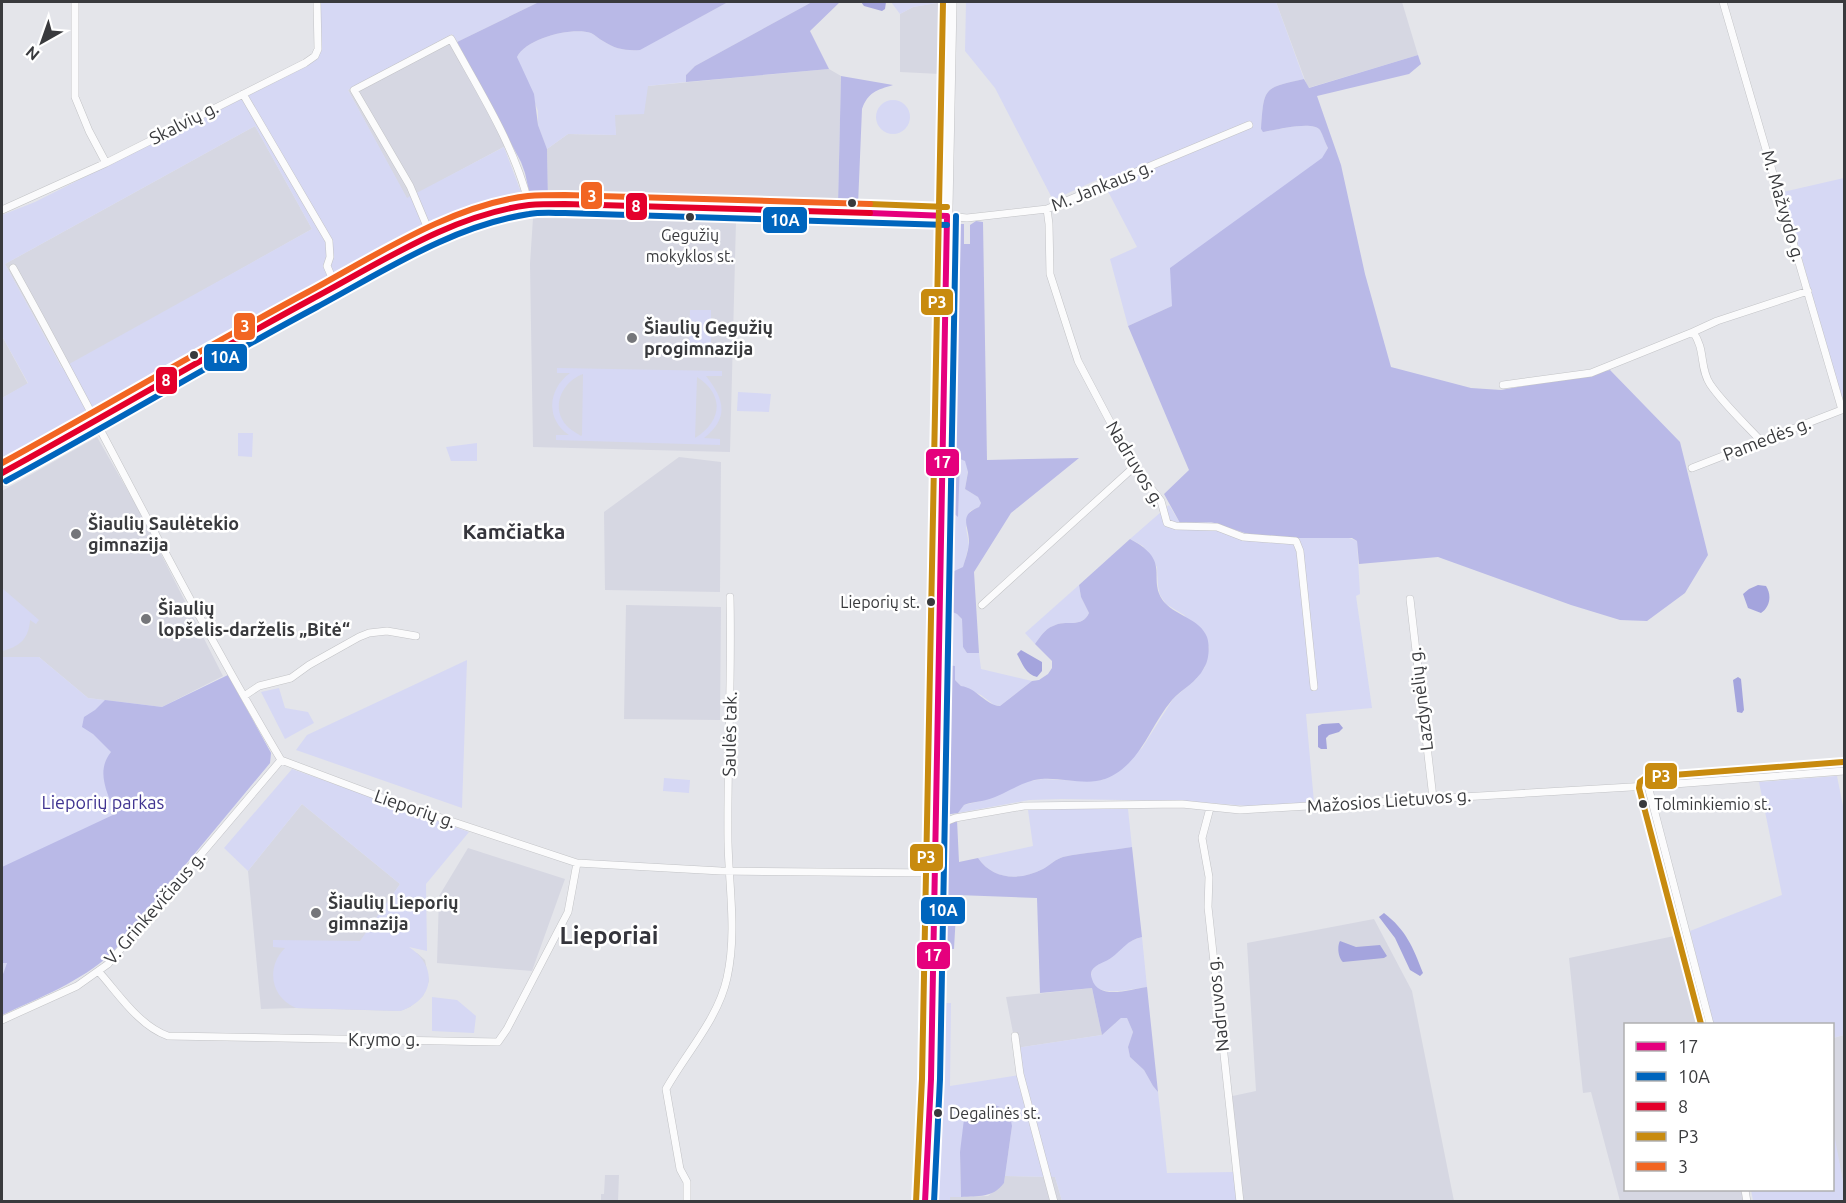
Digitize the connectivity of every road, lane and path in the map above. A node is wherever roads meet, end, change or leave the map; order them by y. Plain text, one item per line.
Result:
1 (75, 2) edge
2 (317, 2) edge
3 (952, 2) edge
4 (1724, 2) edge
5 (243, 94) junction
6 (1249, 124) dead end
7 (106, 163) junction
8 (529, 206) junction
9 (1047, 209) junction
10 (2, 210) edge
11 (947, 216) junction
12 (431, 236) junction
13 (13, 268) dead end
14 (336, 287) junction
15 (1808, 291) junction
16 (1694, 332) junction
17 (1503, 385) dead end
18 (1843, 410) edge
19 (96, 422) junction
20 (1760, 440) junction
21 (1134, 467) junction
22 (1692, 468) dead end
23 (2, 473) edge
24 (730, 597) dead end
25 (1410, 599) dead end
26 (982, 605) dead end
27 (417, 636) dead end
28 (1314, 687) dead end
29 (244, 696) junction
30 (281, 760) junction
31 (1845, 771) edge
32 (1648, 786) junction
33 (1433, 798) junction
34 (1210, 808) junction
35 (935, 826) junction
36 (578, 863) junction
37 (730, 871) junction
38 (934, 873) junction
39 (99, 972) junction
40 (2, 1020) edge
41 (1710, 1023) edge
42 (1016, 1036) dead end
43 (687, 1202) edge
44 (925, 1202) edge
45 (1054, 1202) edge
46 (1240, 1202) edge

1 - 7 street
2 - 5 street, Skalvių g.
3 - 11 main road
4 - 15 street, M. Mažvydo g.
5 - 7 street, Skalvių g.
5 - 14 street
6 - 9 street, M. Jankaus g.
7 - 10 street, Skalvių g.
8 - 11 main road
8 - 12 main road
8 - 12 street
9 - 11 street, M. Jankaus g.
9 - 21 street, Nadruvos g.
11 - 35 main road
12 - 14 main road
13 - 19 street
14 - 19 main road
15 - 16 street
15 - 18 street, M. Mažvydo g.
16 - 17 street
16 - 20 street
18 - 20 street, Pamedės g.
19 - 23 main road
19 - 29 street
20 - 22 street, Pamedės g.
21 - 26 street
21 - 28 street, Nadruvos g.
24 - 37 street, Saulės tak.
25 - 33 street, Lazdynėlių g.
27 - 29 street
29 - 30 street
30 - 36 street, Lieporių g.
30 - 39 street, V. Grinkevičiaus g.
31 - 32 street, Mažosios Lietuvos g.
32 - 33 street, Mažosios Lietuvos g.
32 - 41 street
33 - 34 street, Mažosios Lietuvos g.
34 - 35 street, Mažosios Lietuvos g.
34 - 46 street, Nadruvos g.
35 - 38 main road
36 - 37 street, Lieporių g.
36 - 39 street, Krymo g.
37 - 38 street, Lieporių g.
37 - 43 street, Saulės tak.
38 - 44 main road
39 - 40 street, V. Grinkevičiaus g.
42 - 45 street

